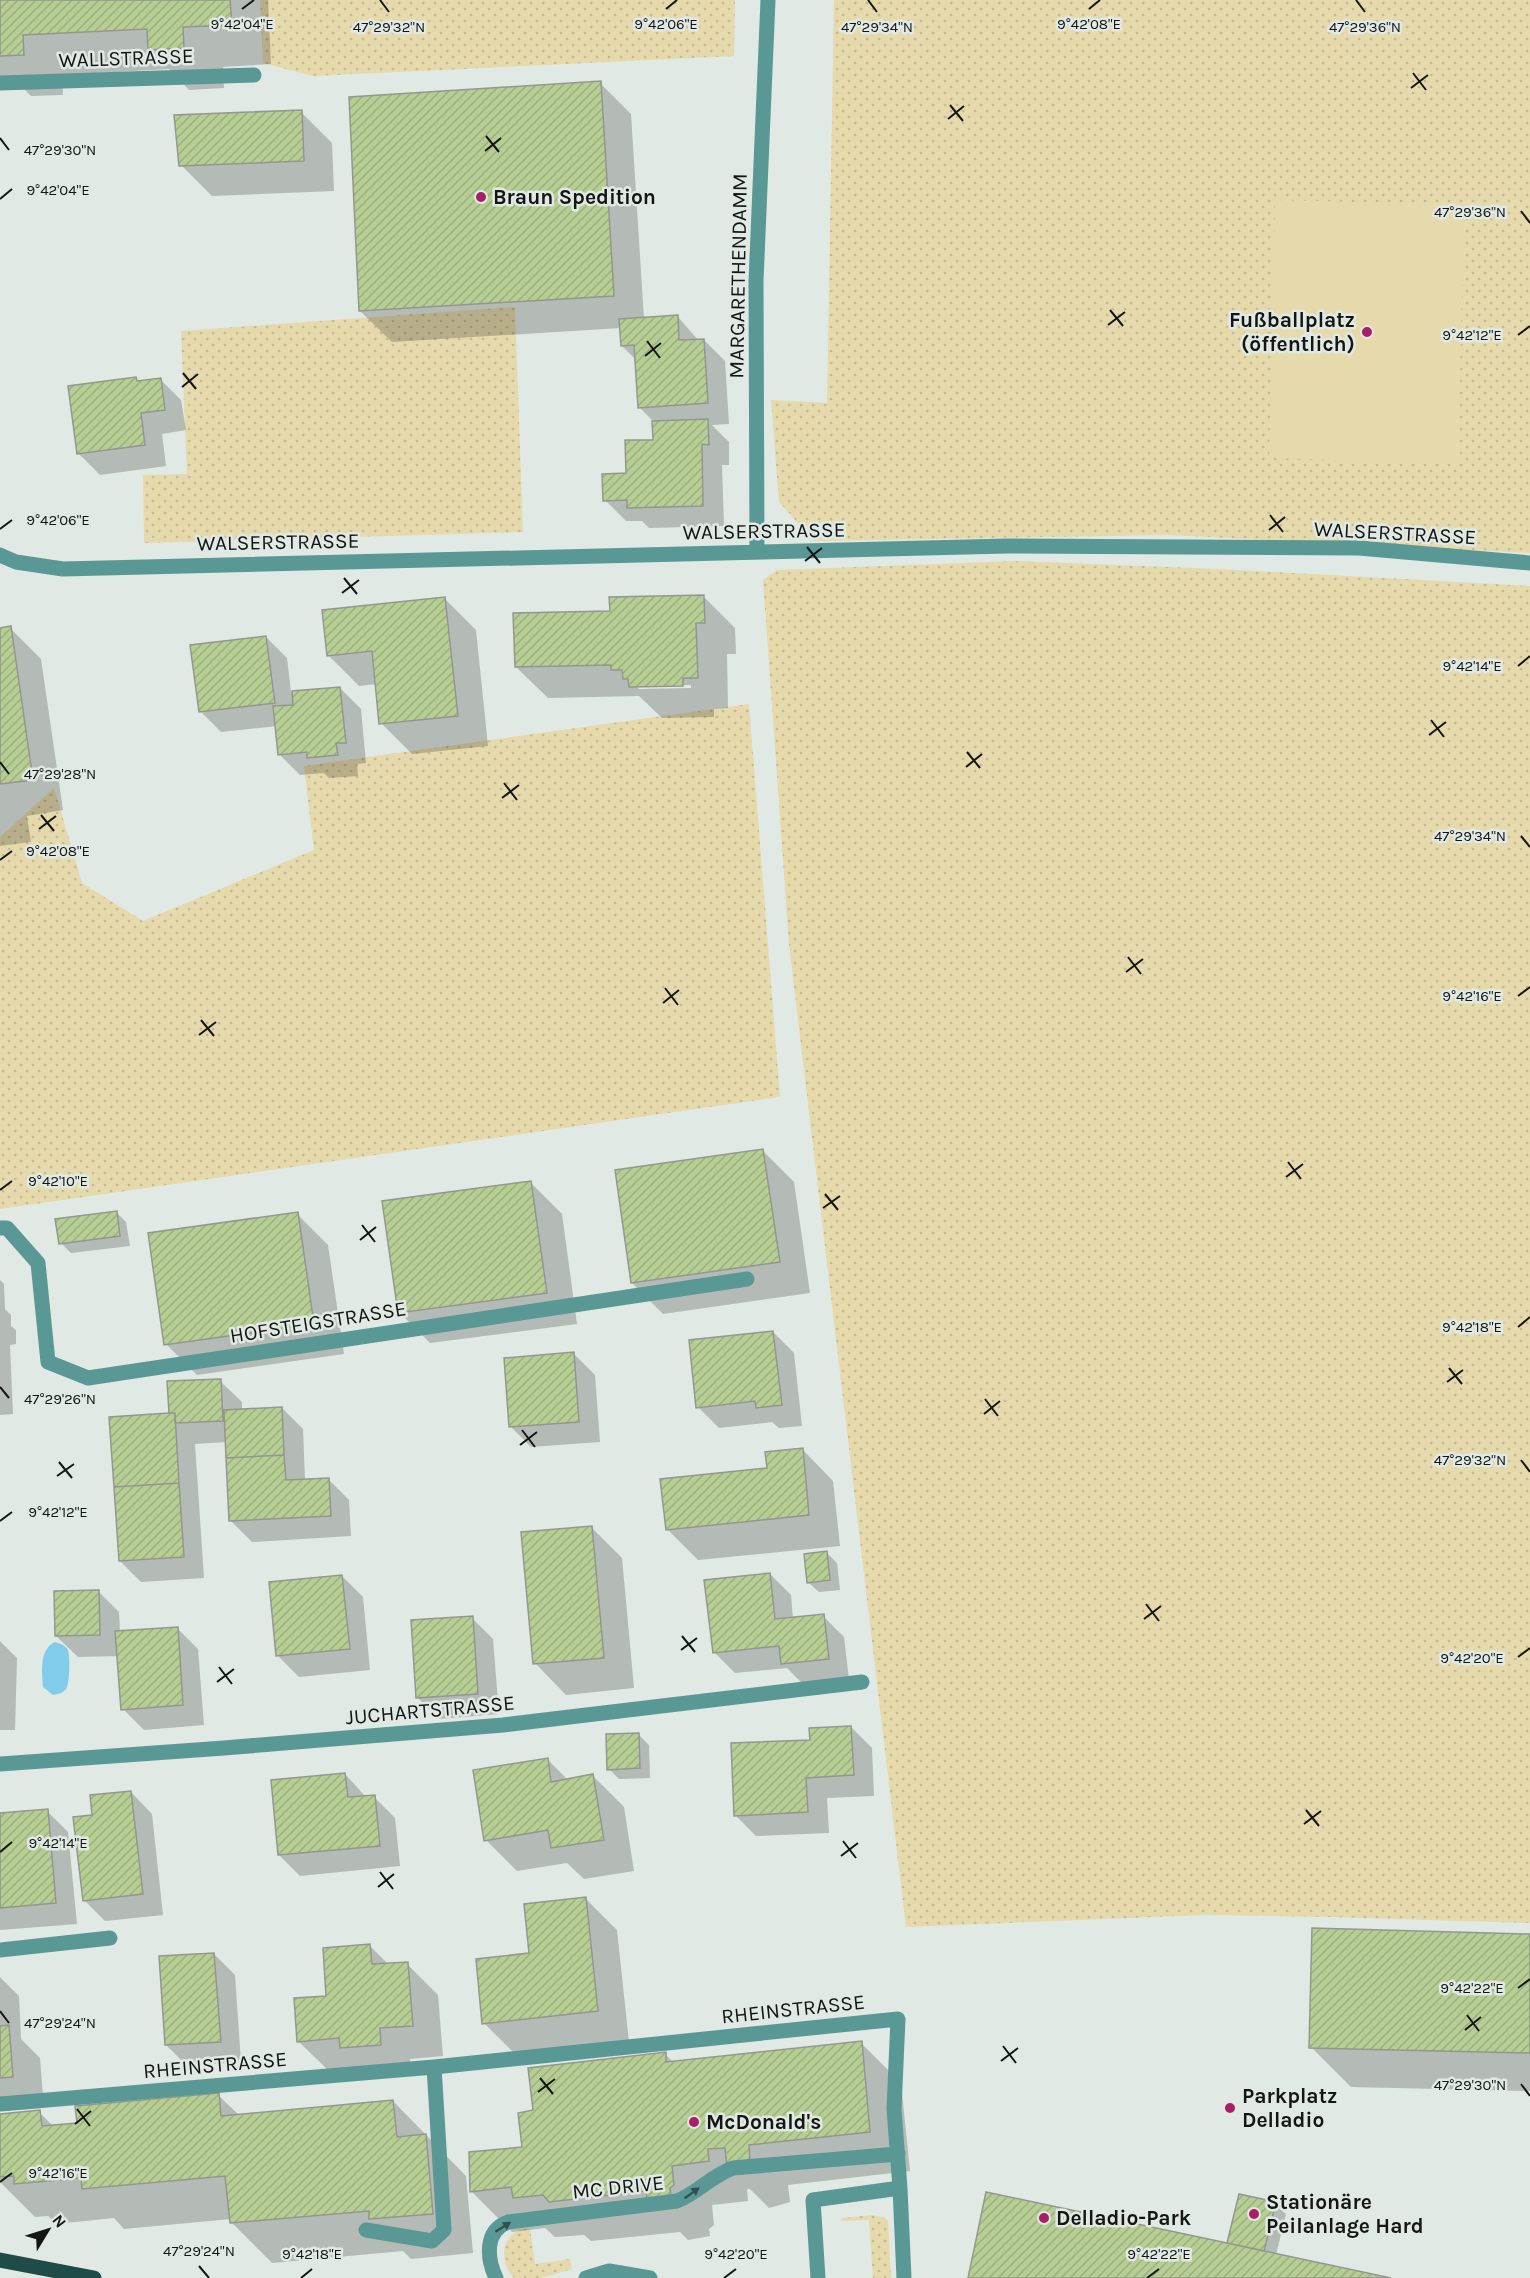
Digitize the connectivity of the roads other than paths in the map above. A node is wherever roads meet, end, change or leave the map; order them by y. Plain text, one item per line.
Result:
1 (768, 0) edge
2 (254, 75) dead end
3 (0, 83) edge
4 (757, 552) junction
5 (0, 555) edge
6 (1530, 563) edge
7 (0, 1228) edge
8 (747, 1279) dead end
9 (862, 1682) dead end
10 (0, 1764) edge
11 (110, 1938) dead end
12 (0, 1950) edge
13 (434, 2067) junction
14 (0, 2104) edge
15 (898, 2154) junction
16 (900, 2188) junction
17 (366, 2230) dead end
18 (0, 2260) edge
19 (94, 2278) edge
20 (496, 2278) edge
21 (586, 2278) edge
22 (650, 2278) edge
23 (818, 2278) edge
24 (904, 2278) edge

1 - 4 street, MARGARETHENDAMM
2 - 3 street, WALLSTRASSE
4 - 5 street, WALSERSTRASSE
4 - 6 street, WALSERSTRASSE
7 - 8 street, HOFSTEIGSTRASSE
9 - 10 street, JUCHARTSTRASSE
11 - 12 street
13 - 14 street, RHEINSTRASSE
13 - 15 street, RHEINSTRASSE
13 - 17 street
15 - 16 street, RHEINSTRASSE
20 -> 15 street, MC DRIVE
16 - 23 street
16 - 24 street, RHEINSTRASSE
18 - 19 main road
21 - 22 street

